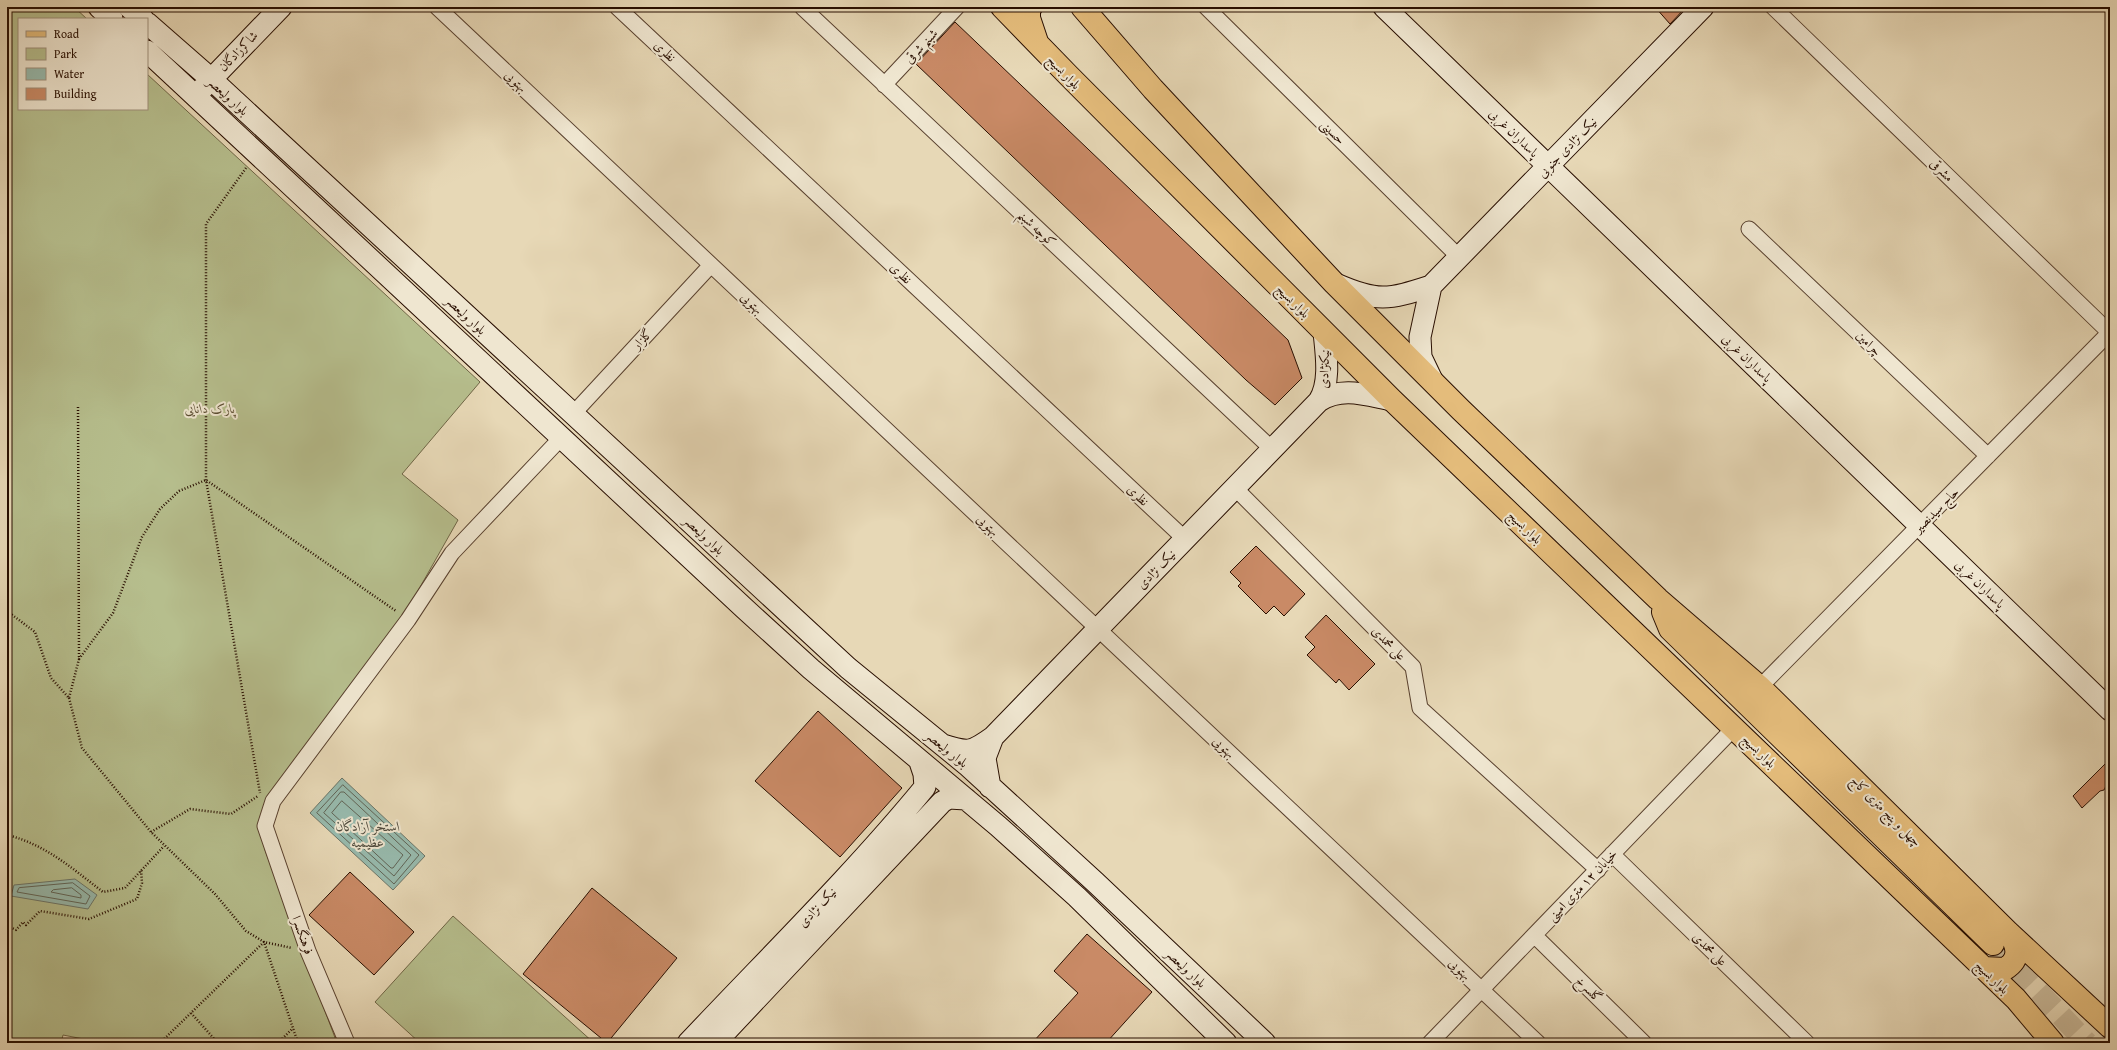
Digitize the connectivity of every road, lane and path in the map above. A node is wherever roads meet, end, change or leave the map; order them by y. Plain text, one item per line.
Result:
1 (99, 7) edge
2 (129, 7) edge
3 (281, 7) edge
4 (437, 7) edge
5 (617, 7) edge
6 (802, 7) edge
7 (957, 7) edge
8 (1002, 7) edge
9 (1031, 7) edge
10 (1082, 7) edge
11 (1206, 7) edge
12 (1384, 7) edge
13 (1703, 7) edge
14 (1773, 7) edge
15 (111, 18) edge
16 (142, 18) edge
17 (148, 24) edge
18 (1038, 45) junction
19 (148, 52) edge
20 (210, 79) junction
21 (884, 84) junction
22 (196, 96) junction
23 (257, 153) junction
24 (1548, 166) junction
25 (1749, 229) dead end
26 (1460, 257) junction
27 (711, 265) junction
28 (1334, 283) junction
29 (1431, 286) junction
30 (1324, 332) junction
31 (2110, 333) edge
32 (1434, 383) junction
33 (1392, 400) junction
34 (1319, 401) junction
35 (78, 407) dead end
36 (573, 414) junction
37 (561, 438) junction
38 (1272, 449) junction
39 (1988, 456) junction
40 (206, 480) junction
41 (1235, 488) junction
42 (1920, 526) junction
43 (1185, 539) junction
44 (762, 589) junction
45 (1658, 599) junction
46 (744, 608) junction
47 (7, 611) edge
48 (791, 616) junction
49 (408, 620) junction
50 (1098, 628) junction
51 (774, 635) junction
52 (79, 659) junction
53 (1760, 687) junction
54 (69, 698) junction
55 (2110, 710) edge
56 (1734, 728) junction
57 (992, 737) junction
58 (939, 743) junction
59 (920, 762) junction
60 (925, 787) junction
61 (990, 787) junction
62 (966, 799) junction
63 (942, 802) junction
64 (151, 832) junction
65 (7, 835) edge
66 (164, 846) junction
67 (1612, 854) junction
68 (142, 869) junction
69 (866, 870) junction
70 (1598, 870) junction
71 (1095, 882) junction
72 (1077, 897) junction
73 (1123, 909) junction
74 (1104, 924) junction
75 (7, 932) edge
76 (1534, 935) junction
77 (2001, 938) junction
78 (264, 942) junction
79 (308, 952) junction
80 (1983, 968) junction
81 (1482, 990) junction
82 (191, 1013) junction
83 (2110, 1027) edge
84 (293, 1028) junction
85 (692, 1042) edge
86 (160, 1043) edge
87 (218, 1043) edge
88 (278, 1043) edge
89 (298, 1043) edge
90 (347, 1043) edge
91 (715, 1043) edge
92 (1226, 1043) edge
93 (1265, 1043) edge
94 (1430, 1043) edge
95 (1538, 1043) edge
96 (1644, 1043) edge
97 (1807, 1043) edge
98 (2052, 1043) edge

1 - 15 street
2 - 16 street
3 - 20 street, شاکرزادگان
4 - 27 street, بهتویی
5 - 43 street, نظری
6 - 21 street, کوچه شبنم
7 - 21 street, شبنم شرقی
8 - 18 main road, بلوار بسیج
9 - 18 main road
10 - 28 main road
11 - 26 street, حسینی
12 - 24 street, پاسداران غربی
13 - 24 street, نیک نژادی جنوبی
14 - 31 street, مشرقی
17 - 20 street, بلوار ولیعصر
18 - 30 main road, بلوار بسیج
19 - 22 street, بلوار ولیعصر
20 - 22 street, شاکرزادگان
20 - 36 street, بلوار ولیعصر
21 - 38 street, کوچه شبنم
22 - 23 street, بلوار ولیعصر
23 - 37 street, بلوار ولیعصر
23 - 40 path
24 - 26 street, نیک نژادی جنوبی
24 - 42 street, پاسداران غربی
25 - 39 street, چرامین
26 - 29 street, نیک نژادی جنوبی
27 - 36 street, گلزار
27 - 50 street, بهتویی
28 - 29 street
28 - 32 main road
29 - 32 street
30 - 33 main road, بلوار بسیج
30 - 34 street, نیکنژادی
31 - 39 street, حاج سیدنصیر
32 - 45 main road
33 - 34 street, نیکنژادی
33 - 56 main road, بلوار بسیج
34 - 38 street, نیک نژادی
35 - 52 path
36 - 44 street, بلوار ولیعصر
37 - 46 street, بلوار ولیعصر
37 - 49 street
38 - 41 street, نیک نژادی
39 - 42 street, حاج سیدنصیر
40 - 49 path
40 - 52 path
40 - 64 path
41 - 43 street, نیک نژادی
41 - 70 street, علی محمدی
42 - 53 street, حاج سیدنصیر
42 - 55 street, پاسداران غربی
43 - 50 street, نیک نژادی
44 - 46 street
44 - 48 street, بلوار ولیعصر
45 - 53 main road, چهل و پنج متری کاج
45 - 77 main road
46 - 51 street, بلوار ولیعصر
47 - 54 path
48 - 51 street
48 - 58 street, بلوار ولیعصر
49 - 79 street, فرهنگسرا
50 - 57 street, نیک نژادی
50 - 81 street, بهتویی
51 - 59 street, بلوار ولیعصر
52 - 54 path
53 - 77 main road, چهل و پنج متری کاج
54 - 64 path
56 - 67 street, خیابان ۱۲ متری امینی
56 - 80 main road, بلوار بسیج
57 - 58 street
57 - 61 street
58 - 61 street, بلوار ولیعصر
59 - 60 street
59 - 62 street, بلوار ولیعصر
60 - 63 street
60 - 69 street, نیک نژادی
61 - 71 street, بلوار ولیعصر
62 - 63 street
62 - 72 street, بلوار ولیعصر
63 - 69 street, نیک نژادی
64 - 66 path
65 - 68 path
66 - 68 path
66 - 78 path
67 - 70 street, خیابان ۱۲ متری امینی
67 - 97 street, علی محمدی
68 - 75 path
69 - 85 street, نیک نژادی
69 - 91 street, نیک نژادی
70 - 76 street, خیابان ۱۲ متری امینی
71 - 72 street
71 - 73 street, بلوار ولیعصر
72 - 74 street, بلوار ولیعصر
73 - 74 street
73 - 93 street, بلوار ولیعصر
74 - 92 street, بلوار ولیعصر
76 - 81 street, خیابان ۱۲ متری امینی
76 - 96 street, گلسرخ
77 - 80 main road
77 - 83 main road, چهل و پنج متری کاج
78 - 79 path
78 - 82 path
78 - 84 path
79 - 90 street, فرهنگسرا
80 - 98 main road, بلوار بسیج
81 - 94 street, خیابان ۱۲ متری امینی
81 - 95 street, بهتویی
82 - 86 path
82 - 87 path
84 - 88 path
84 - 89 path

